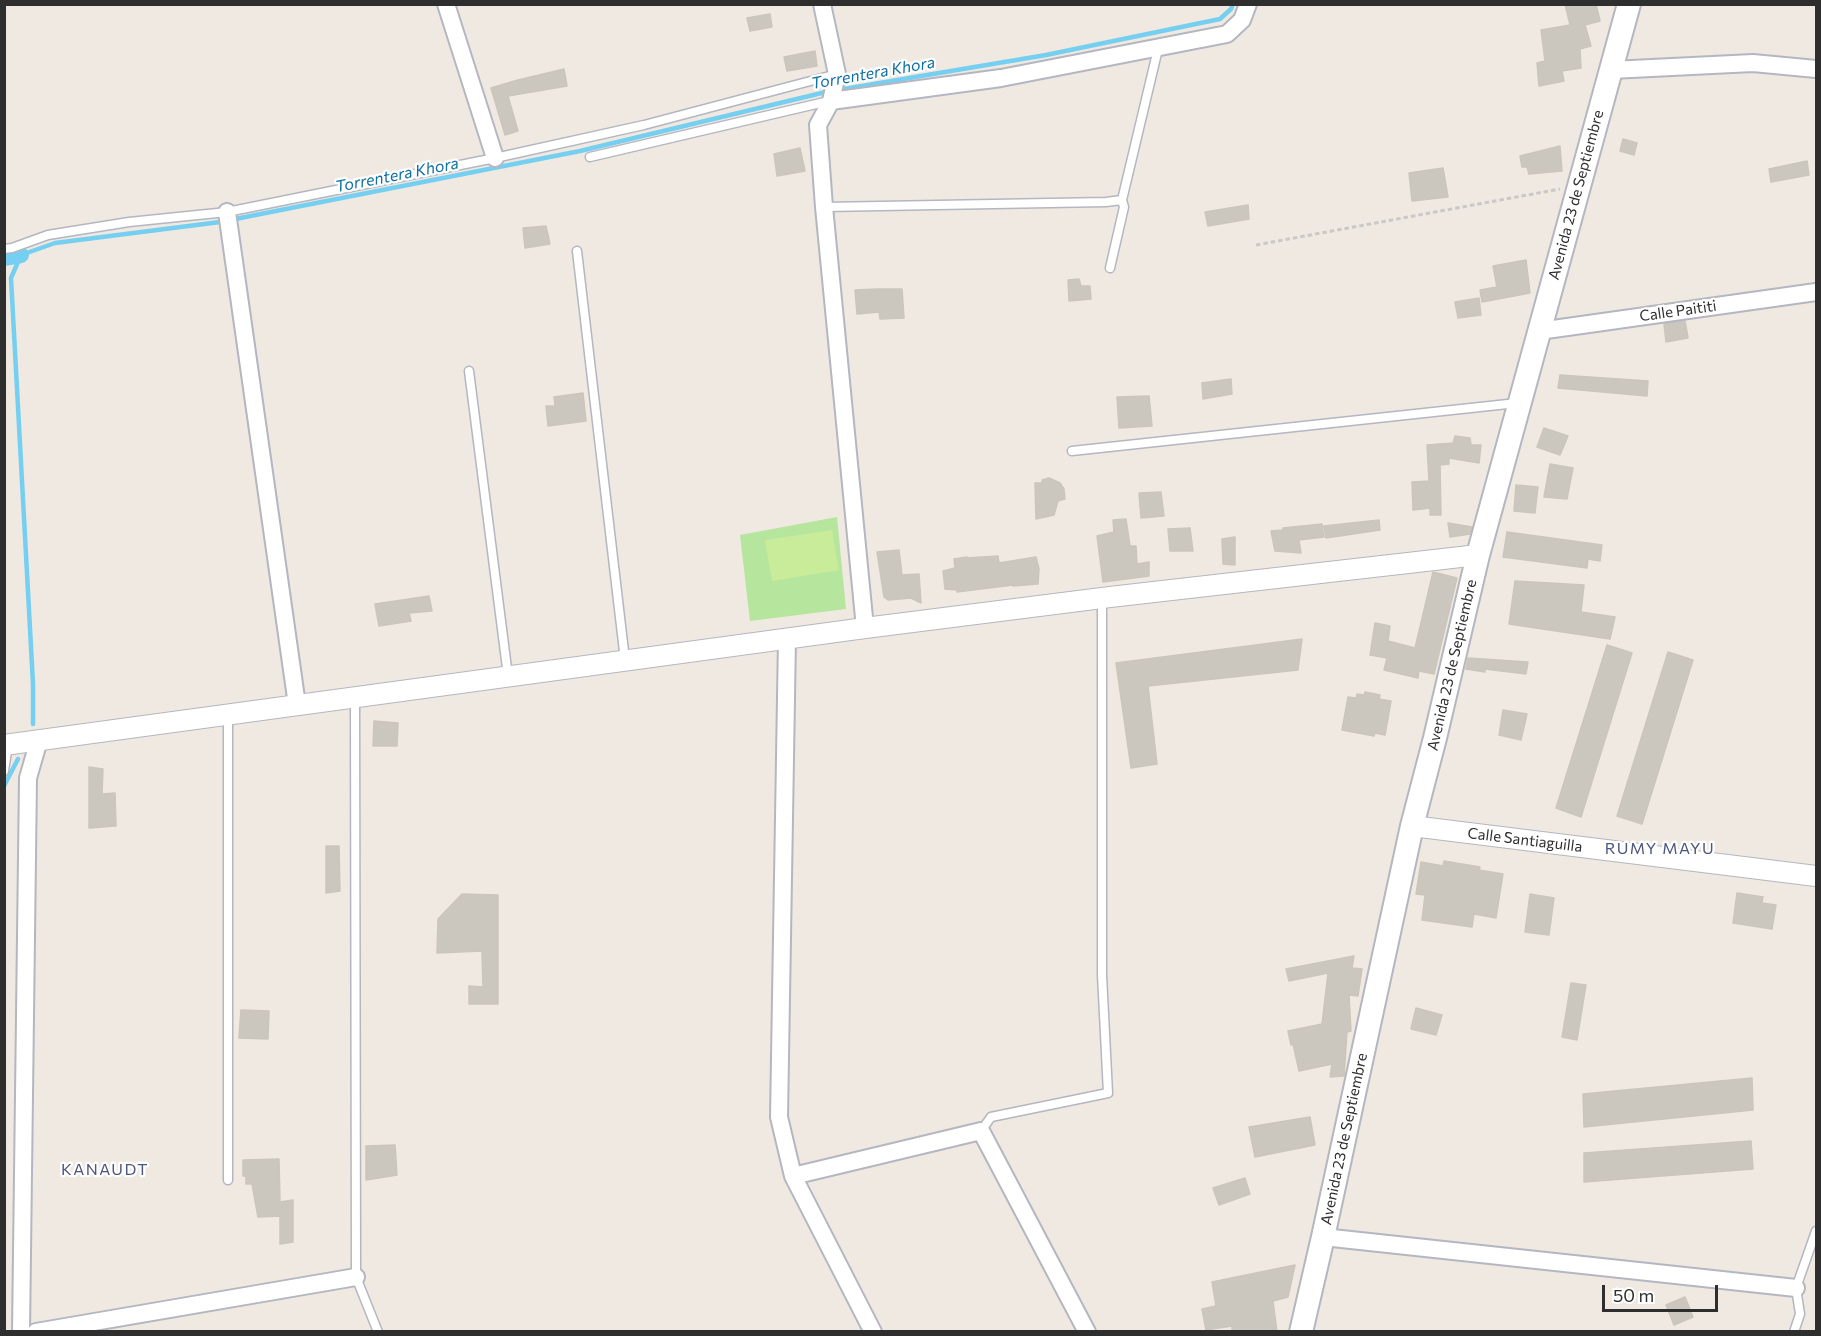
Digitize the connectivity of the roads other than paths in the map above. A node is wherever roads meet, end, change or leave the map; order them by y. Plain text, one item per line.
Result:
1 (446, 4) edge
2 (822, 4) edge
3 (1248, 4) edge
4 (1629, 4) edge
5 (1158, 49) junction
6 (1816, 69) edge
7 (1611, 70) junction
8 (837, 74) junction
9 (831, 101) junction
10 (590, 157) dead end
11 (495, 158) junction
12 (1122, 200) junction
13 (824, 207) junction
14 (227, 212) junction
15 (4, 249) edge
16 (577, 251) dead end
17 (1110, 268) dead end
18 (1816, 292) edge
19 (1539, 331) junction
20 (469, 371) dead end
21 (1520, 402) junction
22 (1072, 451) dead end
23 (1478, 555) junction
24 (1102, 598) junction
25 (865, 628) junction
26 (787, 638) junction
27 (625, 660) junction
28 (508, 676) junction
29 (355, 697) junction
30 (297, 705) junction
31 (228, 714) junction
32 (39, 740) junction
33 (6, 745) edge
34 (4, 771) edge
35 (1412, 826) junction
36 (1816, 876) edge
37 (981, 1131) junction
38 (793, 1176) junction
39 (228, 1180) dead end
40 (1816, 1231) edge
41 (1323, 1237) junction
42 (356, 1277) junction
43 (1796, 1288) junction
44 (62, 1329) edge
45 (21, 1332) edge
46 (36, 1332) edge
47 (378, 1332) edge
48 (873, 1332) edge
49 (1087, 1332) edge
50 (1301, 1332) edge
51 (1794, 1332) edge

1 - 11 street
2 - 8 street
3 - 5 street
4 - 7 main road, Avenida 23 de Septiembre
5 - 9 street
5 - 12 lane
6 - 7 street
7 - 19 main road, Avenida 23 de Septiembre
8 - 9 street
8 - 11 lane
9 - 10 lane
9 - 13 street
11 - 14 lane
12 - 13 lane
12 - 17 lane
13 - 25 street
14 - 15 lane
14 - 30 street
16 - 27 lane
18 - 19 street, Calle Paititi
19 - 21 main road, Avenida 23 de Septiembre
20 - 28 lane
21 - 22 lane
21 - 23 main road, Avenida 23 de Septiembre
23 - 24 street
23 - 35 main road, Avenida 23 de Septiembre
24 - 25 street
24 - 37 lane
25 - 26 street
26 - 27 street
26 - 38 street
27 - 28 street
28 - 29 street
29 - 30 street
29 - 42 lane
30 - 31 street
31 - 32 street
31 - 39 lane
32 - 33 street
32 - 45 street
33 - 34 lane
35 - 36 street, Calle Santiaguilla
35 - 41 main road, Avenida 23 de Septiembre
37 - 38 street
37 - 49 street
38 - 48 street
40 - 43 lane
41 - 43 street
41 - 50 main road, Avenida 23 de Septiembre
42 - 44 street
42 - 47 lane
43 - 51 lane
44 - 46 street

